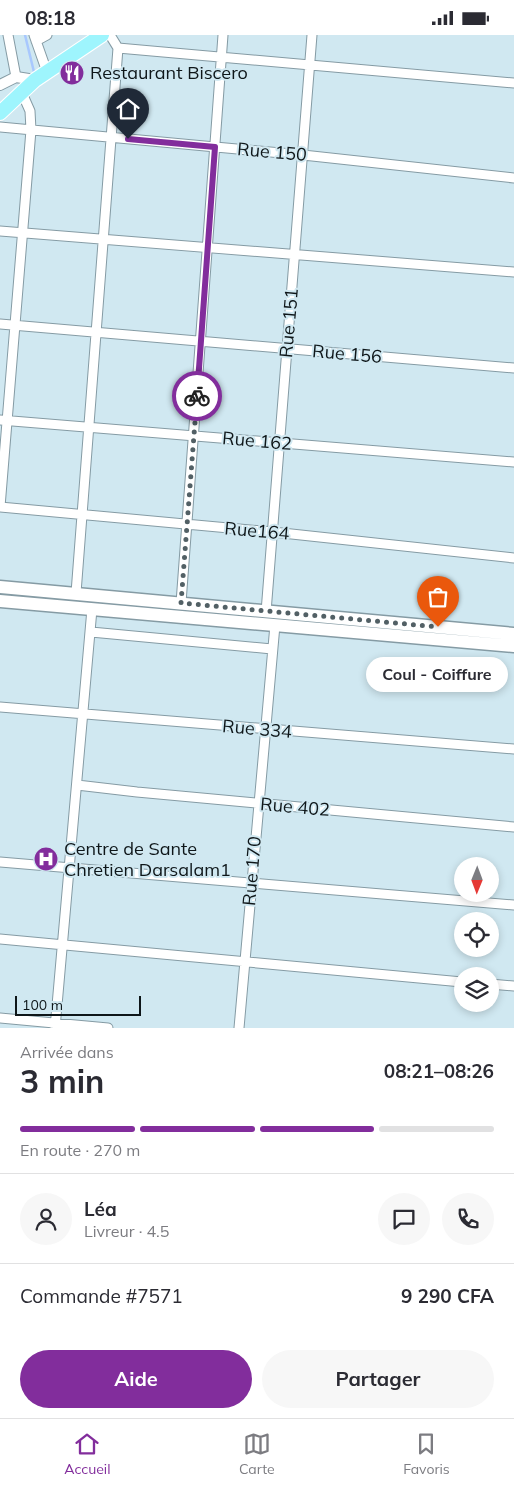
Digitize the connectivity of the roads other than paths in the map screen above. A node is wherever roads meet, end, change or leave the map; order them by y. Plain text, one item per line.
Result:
1 (8, 35) edge
2 (47, 35) edge
3 (102, 35) edge
4 (110, 35) edge
5 (223, 35) edge
6 (312, 35) edge
7 (35, 38) edge
8 (118, 48) junction
9 (222, 57) junction
10 (310, 65) junction
11 (41, 76) junction
12 (16, 77) junction
13 (514, 83) edge
14 (0, 85) edge
15 (22, 93) junction
16 (0, 113) edge
17 (0, 127) edge
18 (31, 130) junction
19 (111, 137) junction
20 (215, 147) junction
21 (303, 155) junction
22 (514, 178) edge
23 (0, 231) edge
24 (22, 233) junction
25 (103, 240) junction
26 (208, 248) junction
27 (295, 255) junction
28 (514, 272) edge
29 (0, 324) edge
30 (15, 325) junction
31 (96, 332) junction
32 (201, 341) junction
33 (287, 349) junction
34 (514, 368) edge
35 (4, 420) edge
36 (89, 427) junction
37 (194, 436) junction
38 (280, 443) junction
39 (514, 462) edge
40 (0, 507) edge
41 (82, 515) junction
42 (187, 524) junction
43 (273, 532) junction
44 (514, 558) edge
45 (0, 587) edge
46 (76, 593) junction
47 (0, 601) edge
48 (181, 603) junction
49 (92, 609) junction
50 (266, 612) junction
51 (275, 625) junction
52 (90, 632) junction
53 (514, 634) edge
54 (514, 646) edge
55 (272, 649) junction
56 (0, 707) edge
57 (83, 715) junction
58 (265, 729) junction
59 (514, 749) edge
60 (77, 785) junction
61 (258, 803) junction
62 (514, 827) edge
63 (0, 862) edge
64 (70, 868) junction
65 (251, 883) junction
66 (514, 905) edge
67 (0, 939) edge
68 (63, 944) junction
69 (244, 961) junction
70 (454, 980) edge
71 (499, 985) edge
72 (514, 986) edge
73 (0, 1018) edge
74 (56, 1026) edge
75 (108, 1028) edge
76 (239, 1028) edge

1 - 12 street
2 - 7 street
3 - 11 main road
4 - 8 street
5 - 9 street
6 - 10 street, Rue 151
7 - 11 street
8 - 9 street
8 - 19 street
9 - 10 street
9 - 20 street
10 - 13 street
10 - 21 street, Rue 151
11 - 12 street
11 - 15 main road
12 - 14 street
15 - 16 main road
15 - 18 street
17 - 18 street, Rue 150
18 - 19 street, Rue 150
18 - 24 street
19 - 20 street, Rue 150
19 - 25 street
20 - 21 street, Rue 150
20 - 26 street
21 - 22 street, Rue 150
21 - 27 street, Rue 151
23 - 24 street
24 - 25 street
24 - 30 street
25 - 26 street
25 - 31 street
26 - 27 street
26 - 32 street
27 - 28 street
27 - 33 street, Rue 151
29 - 30 street, Rue 156
30 - 31 street, Rue 156
30 - 35 street
31 - 32 street, Rue 156
31 - 36 street
32 - 33 street, Rue 156
32 - 37 street
33 - 34 street, Rue 156
33 - 38 street, Rue 151
35 - 36 street, Rue 162
35 - 40 street
36 - 37 street, Rue 162
36 - 41 street
37 - 38 street, Rue 162
37 - 42 street
38 - 39 street, Rue 162
38 - 43 street, Rue 151
40 - 41 street, Rue164
41 - 42 street, Rue164
41 - 46 street
42 - 43 street, Rue164
42 - 48 street
43 - 44 street, Rue164
43 - 50 street, Rue 151
45 - 46 main road
46 - 48 main road
47 - 49 main road
48 - 50 main road
49 - 51 main road
49 - 52 street
50 - 53 main road
51 - 54 main road
51 - 55 street, Rue 170
52 - 55 street
52 - 57 street
55 - 58 street, Rue 170
56 - 57 street, Rue 334
57 - 58 street, Rue 334
57 - 60 street
58 - 59 street, Rue 334
58 - 61 street, Rue 170
60 - 61 street, Rue 402
60 - 64 street
61 - 62 street, Rue 402
61 - 65 street, Rue 170
63 - 64 street
64 - 65 street
64 - 68 street
65 - 66 street
65 - 69 street, Rue 170
67 - 68 street
68 - 69 street
68 - 74 street
69 - 70 street
69 - 76 street, Rue 170
71 - 72 street
73 - 74 street
74 - 75 street

